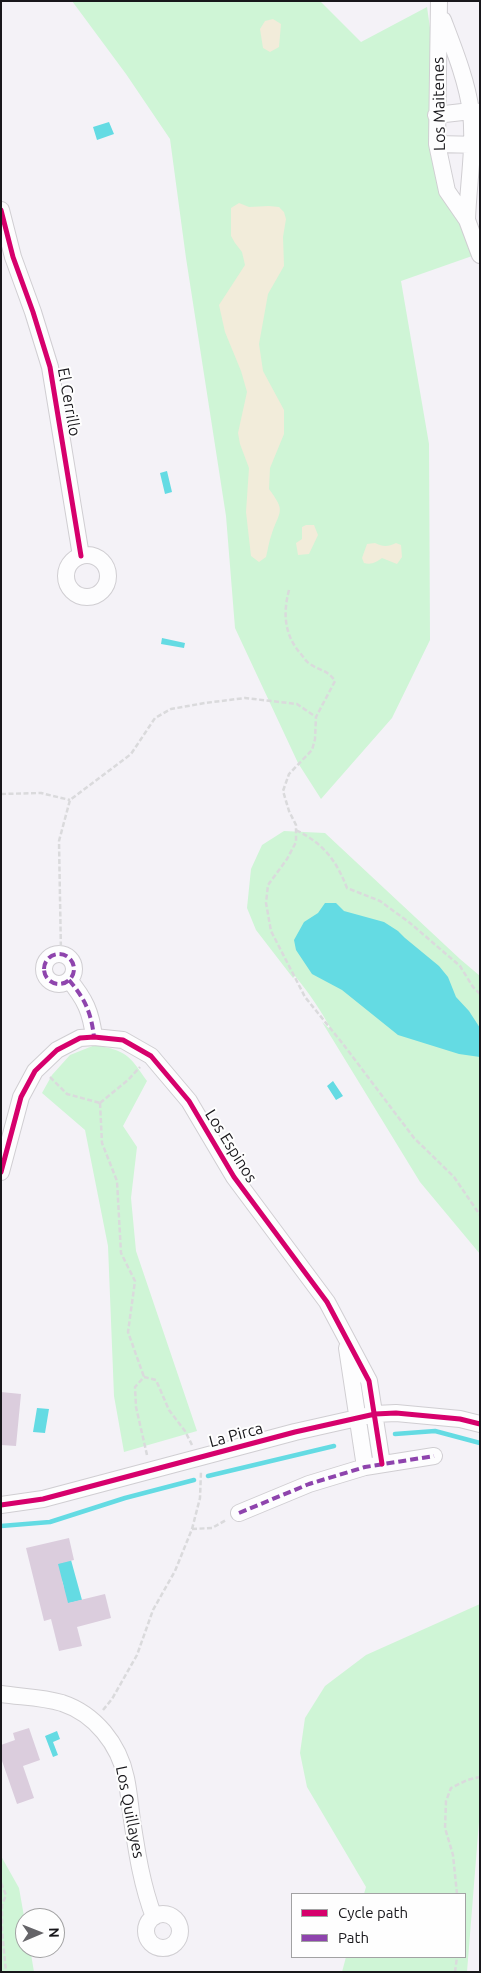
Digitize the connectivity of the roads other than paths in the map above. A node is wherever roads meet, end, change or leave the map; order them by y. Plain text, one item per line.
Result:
1 (440, 6) edge
2 (475, 112) edge
3 (436, 115) junction
4 (437, 144) junction
5 (476, 145) edge
6 (1, 210) edge
7 (467, 220) junction
8 (1, 241) edge
9 (480, 255) edge
10 (13, 257) junction
11 (81, 556) dead end
12 (69, 980) junction
13 (94, 1037) junction
14 (1, 1172) edge
15 (346, 1336) junction
16 (375, 1414) junction
17 (358, 1418) junction
18 (480, 1424) edge
19 (434, 1456) dead end
20 (382, 1464) junction
21 (365, 1468) junction
22 (1, 1505) edge
23 (239, 1514) road end
24 (1, 1694) edge
25 (154, 1917) dead end

1 - 2 street, Los Maitenes
1 - 3 street, Los Maitenes
2 - 3 street
2 - 5 street, Los Maitenes
3 - 4 street, Los Maitenes
4 - 5 street
4 - 7 street, Los Maitenes
5 - 7 street, Los Maitenes
6 - 10 street, El Cerrillo
7 - 9 street, Los Maitenes
8 - 10 street, El Cerrillo
10 - 11 street, El Cerrillo
12 - 12 street
12 - 13 street
13 - 14 street, Los Espinos
13 - 15 street, Los Espinos
15 - 16 street, Los Espinos
15 - 17 street, Los Espinos
16 - 17 street, La Pirca
16 - 18 street, La Pirca
16 - 20 street, Los Espinos
17 - 21 street, Los Espinos
17 - 22 street, La Pirca
19 - 20 street
20 - 21 street
21 - 23 street
24 - 25 street, Los Quillayes

